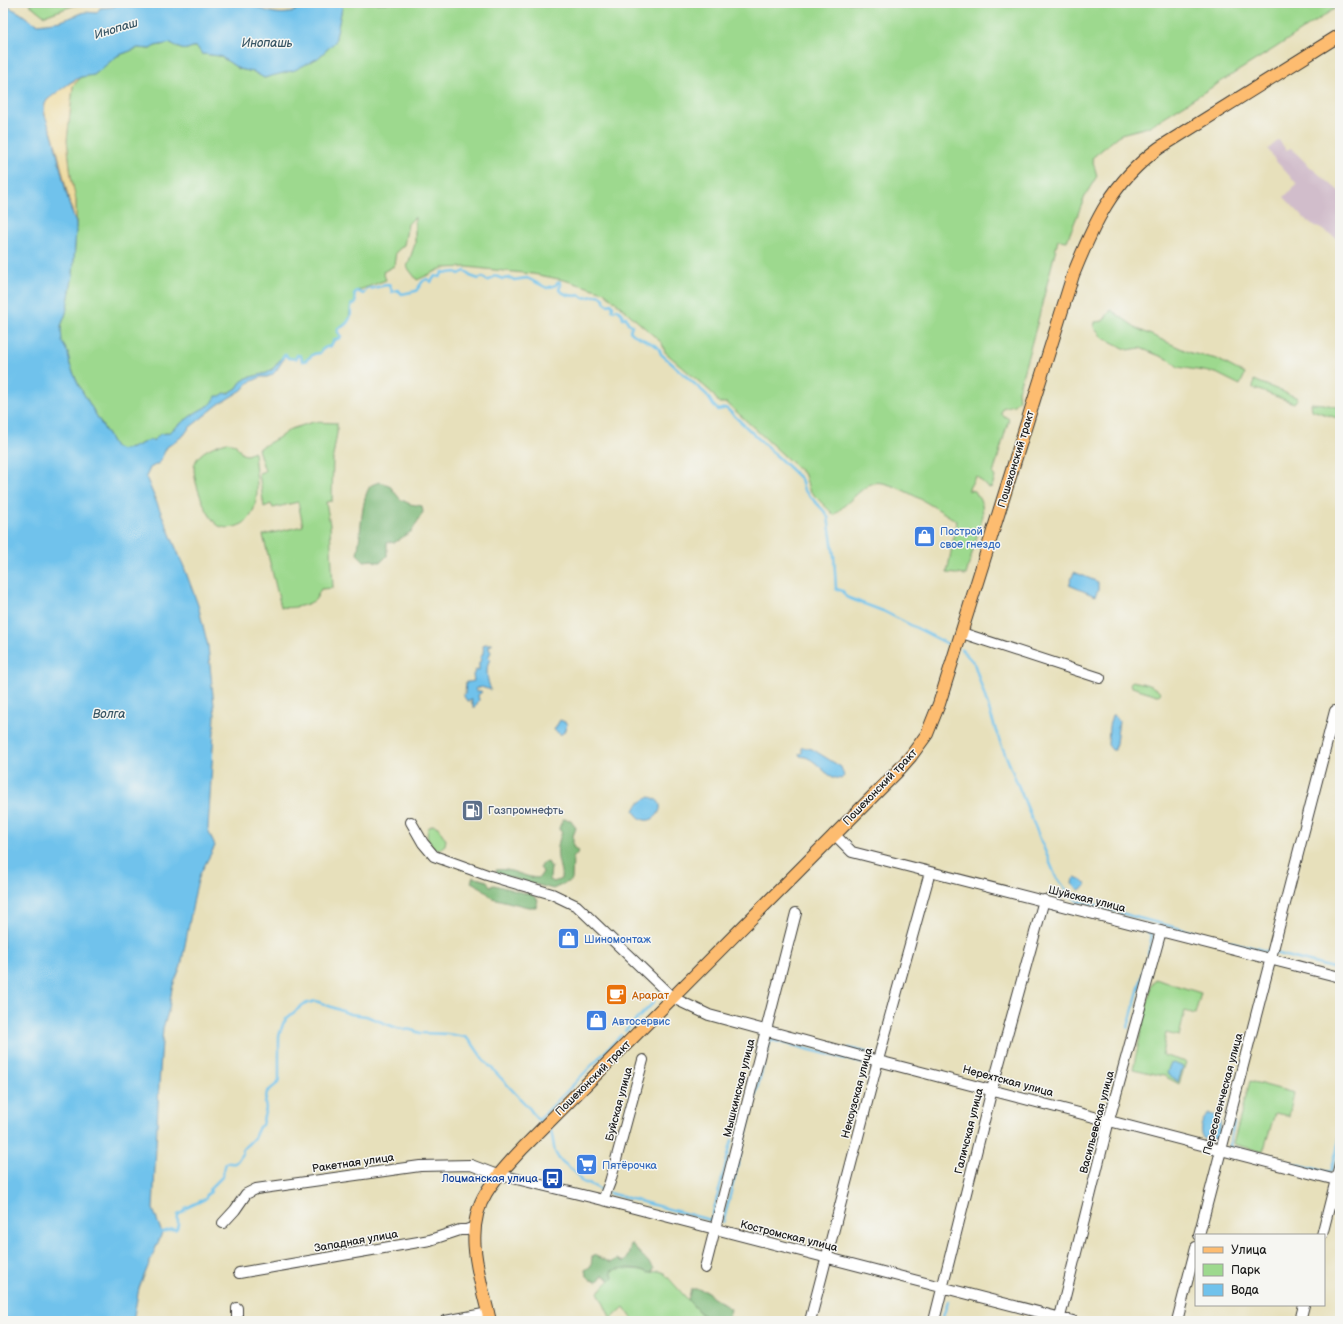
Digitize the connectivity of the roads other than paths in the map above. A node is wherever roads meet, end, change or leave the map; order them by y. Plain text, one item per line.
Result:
1 (1340, 35) edge
2 (962, 633) junction
3 (1100, 678) dead end
4 (1335, 711) dead end
5 (410, 822) dead end
6 (834, 834) junction
7 (930, 872) junction
8 (1044, 900) junction
9 (796, 913) dead end
10 (1161, 931) junction
11 (1272, 955) junction
12 (1340, 977) edge
13 (673, 998) junction
14 (766, 1031) junction
15 (643, 1060) dead end
16 (878, 1060) junction
17 (992, 1090) junction
18 (1109, 1120) junction
19 (1221, 1150) junction
20 (1340, 1164) edge
21 (500, 1174) junction
22 (1338, 1181) edge
23 (603, 1200) junction
24 (223, 1223) dead end
25 (474, 1227) junction
26 (715, 1229) junction
27 (1199, 1234) edge
28 (1322, 1234) edge
29 (1195, 1251) edge
30 (826, 1258) junction
31 (705, 1268) dead end
32 (239, 1273) dead end
33 (942, 1287) junction
34 (1304, 1306) edge
35 (237, 1308) dead end
36 (489, 1317) edge
37 (1059, 1319) edge
38 (236, 1321) edge
39 (445, 1321) edge
40 (810, 1321) edge
41 (934, 1321) edge
42 (1073, 1321) edge
43 (1176, 1321) edge
44 (1300, 1321) edge

1 - 2 main road, Пошехонский тракт
2 - 3 street
2 - 6 main road, Пошехонский тракт
4 - 11 street, Переселенческая улица
5 - 13 street, Нерехтская улица
6 - 7 street, Шуйская улица
6 - 13 main road, Пошехонский тракт
7 - 8 street, Шуйская улица
7 - 16 street, Некоузская улица
8 - 10 street, Шуйская улица
8 - 17 street, Галичская улица
9 - 14 street, Мышкинская улица
10 - 11 street, Шуйская улица
10 - 18 street, Васильевская улица
11 - 12 street, Шуйская улица
11 - 19 street, Переселенческая улица
13 - 14 street, Нерехтская улица
13 - 21 main road, Пошехонский тракт
14 - 16 street, Нерехтская улица
14 - 26 street, Мышкинская улица
15 - 23 street, Буйская улица
16 - 17 street, Нерехтская улица
16 - 30 street, Некоузская улица
17 - 18 street, Нерехтская улица
17 - 33 street, Галичская улица
18 - 19 street, Нерехтская улица
18 - 37 street, Васильевская улица
19 - 22 street, Нерехтская улица
19 - 27 street, Переселенческая улица
20 - 22 street
21 - 23 street, Костромская улица
21 - 24 street, Ракетная улица
21 - 25 main road, Пошехонский тракт
22 - 28 street
23 - 26 street, Костромская улица
25 - 32 street, Западная улица
25 - 36 main road, Пошехонский тракт
26 - 30 street, Костромская улица
26 - 31 street, Мышкинская улица
29 - 43 street
30 - 33 street, Костромская улица
30 - 40 street, Некоузская улица
33 - 37 street, Костромская улица
33 - 41 street, Галичская улица
34 - 44 street
35 - 38 street
36 - 39 street
37 - 42 street, Костромская улица

